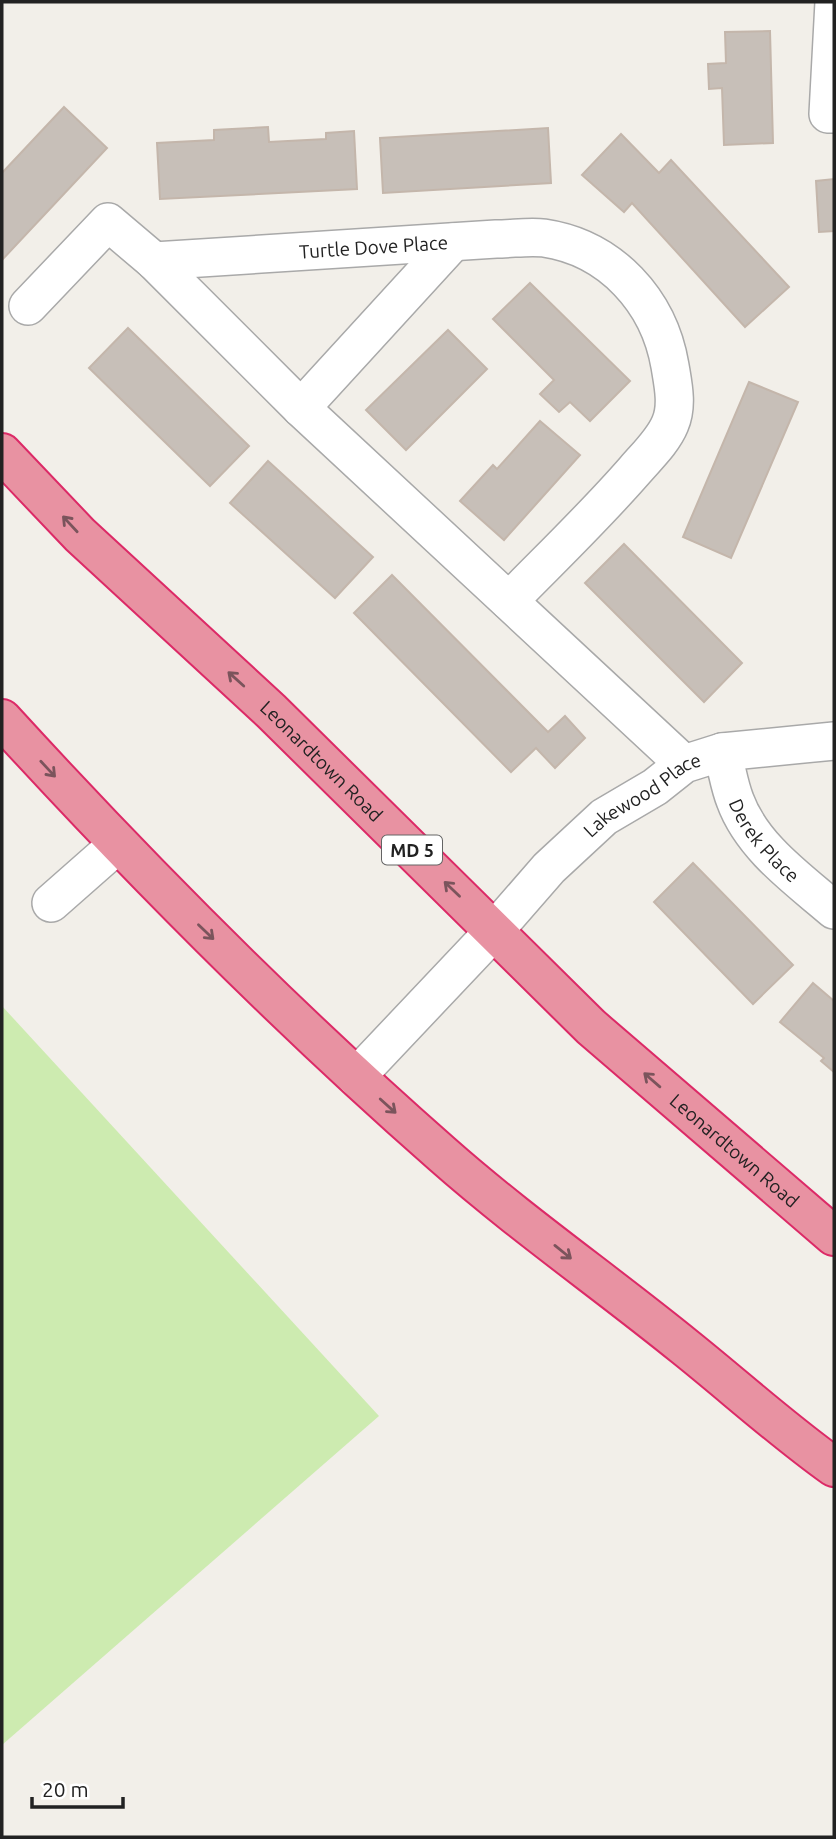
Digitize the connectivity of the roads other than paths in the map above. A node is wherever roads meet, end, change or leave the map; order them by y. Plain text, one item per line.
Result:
1 (834, 2) edge
2 (834, 114) edge
3 (453, 242) junction
4 (154, 261) junction
5 (28, 306) dead end
6 (302, 408) junction
7 (2, 453) edge
8 (509, 601) junction
9 (2, 719) edge
10 (834, 741) edge
11 (722, 752) junction
12 (684, 764) junction
13 (118, 844) junction
14 (51, 904) dead end
15 (834, 910) edge
16 (495, 930) junction
17 (356, 1077) junction
18 (834, 1236) edge
19 (834, 1467) edge

1 - 2 street
3 - 4 street, Turtle Dove Place
3 - 6 street, Turtle Dove Place
3 - 8 street
4 - 5 street
4 - 6 street
6 - 8 street
16 -> 7 highway, Leonardtown Road / MD 5
8 - 12 street
9 -> 13 highway
10 - 11 street, Lakewood Place
11 - 12 street, Lakewood Place
11 - 15 street, Derek Place
12 - 16 street, Lakewood Place
13 - 14 street
13 -> 17 highway
16 - 17 street, Lakewood Place
18 -> 16 highway, Leonardtown Road / MD 5
17 -> 19 highway

